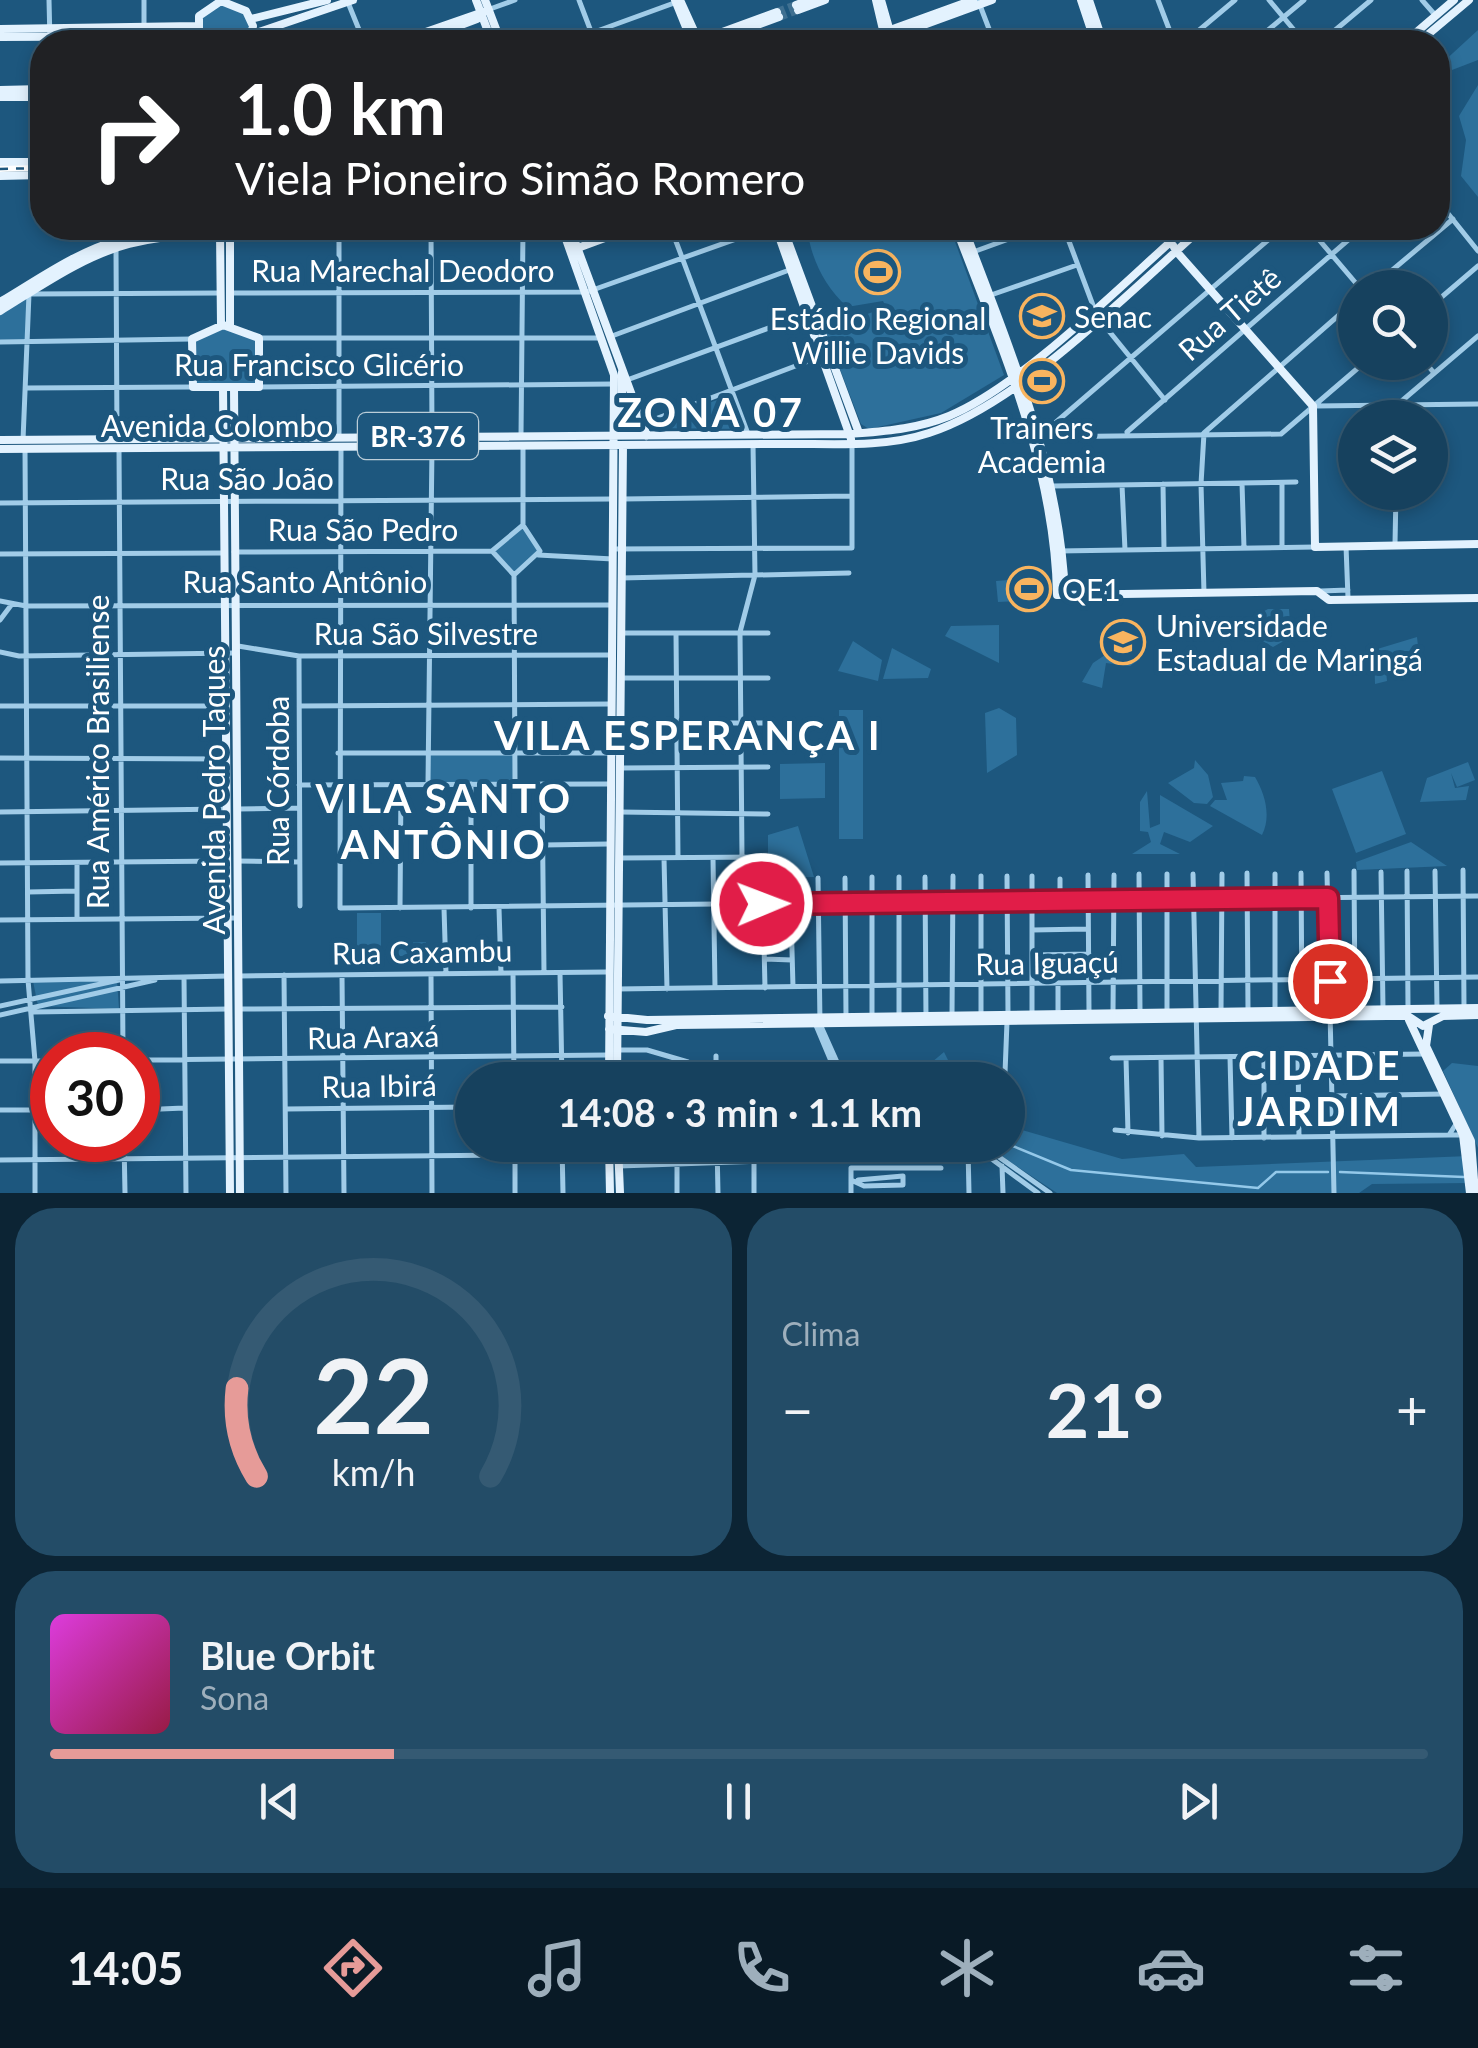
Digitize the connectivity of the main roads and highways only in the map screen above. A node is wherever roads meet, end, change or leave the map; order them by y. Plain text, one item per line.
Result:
1 (327, 0) edge
2 (476, 0) edge
3 (809, 0) edge
4 (825, 0) edge
5 (880, 0) edge
6 (992, 0) edge
7 (1081, 0) edge
8 (1454, 0) edge
9 (1469, 0) edge
10 (349, 1) edge
11 (679, 1) edge
12 (977, 2) edge
13 (208, 3) edge
14 (1091, 4) edge
15 (484, 10) edge
16 (251, 19) junction
17 (1426, 24) junction
18 (0, 29) edge
19 (199, 30) edge
20 (251, 30) edge
21 (272, 30) edge
22 (430, 30) edge
23 (442, 30) edge
24 (690, 30) edge
25 (732, 30) edge
26 (741, 30) edge
27 (884, 30) edge
28 (886, 30) edge
29 (907, 30) edge
30 (1095, 30) edge
31 (1098, 30) edge
32 (1419, 30) edge
33 (1423, 30) edge
34 (1433, 30) edge
35 (30, 33) edge
36 (30, 36) edge
37 (0, 37) edge
38 (0, 93) edge
39 (30, 93) edge
40 (0, 162) edge
41 (30, 162) edge
42 (30, 175) edge
43 (0, 176) edge
44 (146, 240) edge
45 (225, 240) edge
46 (570, 240) edge
47 (572, 240) edge
48 (583, 240) edge
49 (590, 240) edge
50 (782, 240) edge
51 (785, 240) edge
52 (961, 240) edge
53 (968, 240) edge
54 (1162, 240) edge
55 (1174, 240) edge
56 (1189, 240) edge
57 (573, 245) junction
58 (1179, 250) junction
59 (796, 275) junction
60 (27, 291) junction
61 (987, 298) junction
62 (0, 302) edge
63 (0, 310) edge
64 (998, 319) junction
65 (226, 325) junction
66 (1068, 329) junction
67 (994, 330) junction
68 (606, 337) junction
69 (1076, 337) junction
70 (1054, 348) junction
71 (622, 368) junction
72 (1016, 380) junction
73 (832, 382) junction
74 (222, 387) junction
75 (234, 387) junction
76 (842, 388) junction
77 (613, 417) junction
78 (646, 435) junction
79 (378, 436) junction
80 (472, 436) junction
81 (234, 437) junction
82 (854, 437) junction
83 (773, 439) junction
84 (0, 440) edge
85 (618, 440) junction
86 (680, 440) junction
87 (568, 441) junction
88 (223, 442) junction
89 (24, 444) junction
90 (650, 445) junction
91 (372, 446) junction
92 (464, 446) junction
93 (234, 448) junction
94 (0, 449) edge
95 (229, 501) junction
96 (1057, 508) junction
97 (1052, 520) junction
98 (1478, 544) edge
99 (1060, 551) junction
100 (615, 552) junction
101 (1478, 598) edge
102 (615, 655) junction
103 (230, 706) junction
104 (613, 723) junction
105 (613, 753) junction
106 (231, 809) junction
107 (611, 906) junction
108 (1408, 1012) junction
109 (1478, 1012) edge
110 (1331, 1014) junction
111 (1195, 1015) junction
112 (613, 1016) junction
113 (1089, 1017) junction
114 (1434, 1017) junction
115 (1008, 1018) junction
116 (926, 1019) junction
117 (642, 1020) junction
118 (817, 1021) junction
119 (717, 1022) junction
120 (613, 1030) junction
121 (640, 1032) junction
122 (613, 1052) junction
123 (611, 1062) edge
124 (614, 1062) edge
125 (1466, 1134) junction
126 (234, 1158) junction
127 (612, 1162) edge
128 (617, 1162) edge
129 (230, 1193) edge
130 (240, 1193) edge
131 (610, 1193) edge
132 (620, 1193) edge
133 (1472, 1193) edge

1 - 16 main road
2 - 15 main road
3 - 4 main road
5 - 27 main road
5 - 28 main road
6 - 12 main road
7 - 14 main road
7 - 30 main road
8 - 17 main road
9 - 34 main road
10 - 21 main road
11 - 24 main road
12 - 29 main road
13 - 16 main road
13 - 19 main road
14 - 31 main road
15 - 22 main road
15 - 23 main road
16 - 20 main road
17 - 32 main road
17 - 33 main road
18 - 35 main road
25 - 26 main road
36 - 37 main road
38 - 39 main road
40 - 41 main road
42 - 43 main road
44 - 60 main road
45 - 65 main road
46 - 57 main road
47 - 57 main road
48 - 57 main road
49 - 57 main road
50 - 59 main road
51 - 59 main road
52 - 61 main road
53 - 61 main road
54 - 66 main road, Avenida Colombo / BR-376
55 - 58 main road
56 - 58 main road, Avenida Colombo / BR-376
57 - 68 main road
58 - 69 main road, Avenida Colombo / BR-376
58 - 98 main road
59 - 73 main road
59 - 76 main road
60 - 62 main road
60 - 63 main road
61 - 64 main road
61 - 67 main road
64 - 67 main road
64 - 72 main road
65 - 74 main road, Rua Francisco Glicério
65 - 75 main road, Rua Francisco Glicério
66 - 69 main road
66 - 70 main road, Avenida Colombo / BR-376
67 - 72 main road
68 - 71 main road
68 - 77 main road
69 - 70 main road, Avenida Colombo / BR-376
70 - 72 main road, Avenida Colombo / BR-376
71 - 77 main road
71 - 78 main road
72 - 82 main road, Avenida Colombo / BR-376
72 - 96 main road
72 - 97 main road
73 - 76 main road
73 - 82 main road
74 - 75 main road, Rua Francisco Glicério
74 - 88 main road, Avenida Pedro Taques
75 - 81 main road, Avenida Pedro Taques
76 - 82 main road
77 - 85 main road
78 - 85 main road, Avenida Colombo / BR-376
78 - 86 main road, Avenida Colombo / BR-376
78 - 90 main road
79 - 80 main road, Avenida Colombo / BR-376
79 - 81 main road, Avenida Colombo / BR-376
79 - 91 main road
80 - 87 main road, Avenida Colombo / BR-376
80 - 92 main road
81 - 88 main road, Avenida Colombo / BR-376
81 - 93 main road, Avenida Pedro Taques
82 - 83 main road, Avenida Colombo / BR-376
83 - 86 main road, Avenida Colombo / BR-376
83 - 86 main road, Avenida Colombo / BR-376
84 - 89 main road, Avenida Colombo / BR-376
85 - 87 main road, Avenida Colombo / BR-376
85 - 90 main road, Avenida Colombo / BR-376
85 - 100 main road
86 - 90 main road, Avenida Colombo / BR-376
87 - 92 main road, Avenida Colombo / BR-376
88 - 89 main road, Avenida Colombo / BR-376
88 - 93 main road, Avenida Colombo / BR-376
88 - 95 main road, Avenida Pedro Taques
89 - 94 main road, Avenida Colombo / BR-376
91 - 92 main road, Avenida Colombo / BR-376
91 - 93 main road, Avenida Colombo / BR-376
93 - 95 main road, Avenida Pedro Taques
95 - 103 main road, Avenida Pedro Taques
96 - 97 main road
96 - 99 main road
97 - 99 main road
99 - 101 main road
100 - 102 main road
100 - 102 main road
102 - 104 main road
102 - 104 main road
103 - 106 main road, Avenida Pedro Taques
103 - 106 main road, Avenida Pedro Taques
104 - 105 main road
105 - 107 main road
105 - 107 main road
106 - 126 main road, Avenida Pedro Taques
107 - 112 main road
107 - 112 main road
108 - 110 main road
108 - 110 main road
108 - 114 main road
108 - 114 main road
108 - 125 main road
109 - 114 main road
109 - 114 main road
110 - 111 main road
110 - 111 main road
111 - 113 main road
111 - 113 main road
112 - 117 main road
112 - 120 main road
113 - 115 main road
113 - 115 main road
114 - 125 main road
115 - 116 main road
115 - 116 main road
116 - 118 main road
116 - 118 main road
117 - 119 main road
117 - 121 main road
118 - 119 main road
119 - 121 main road
120 - 121 main road
120 - 122 main road
122 - 123 main road
122 - 124 main road
125 - 133 main road
126 - 129 main road, Avenida Pedro Taques
126 - 130 main road, Avenida Pedro Taques
127 - 131 main road
128 - 132 main road

